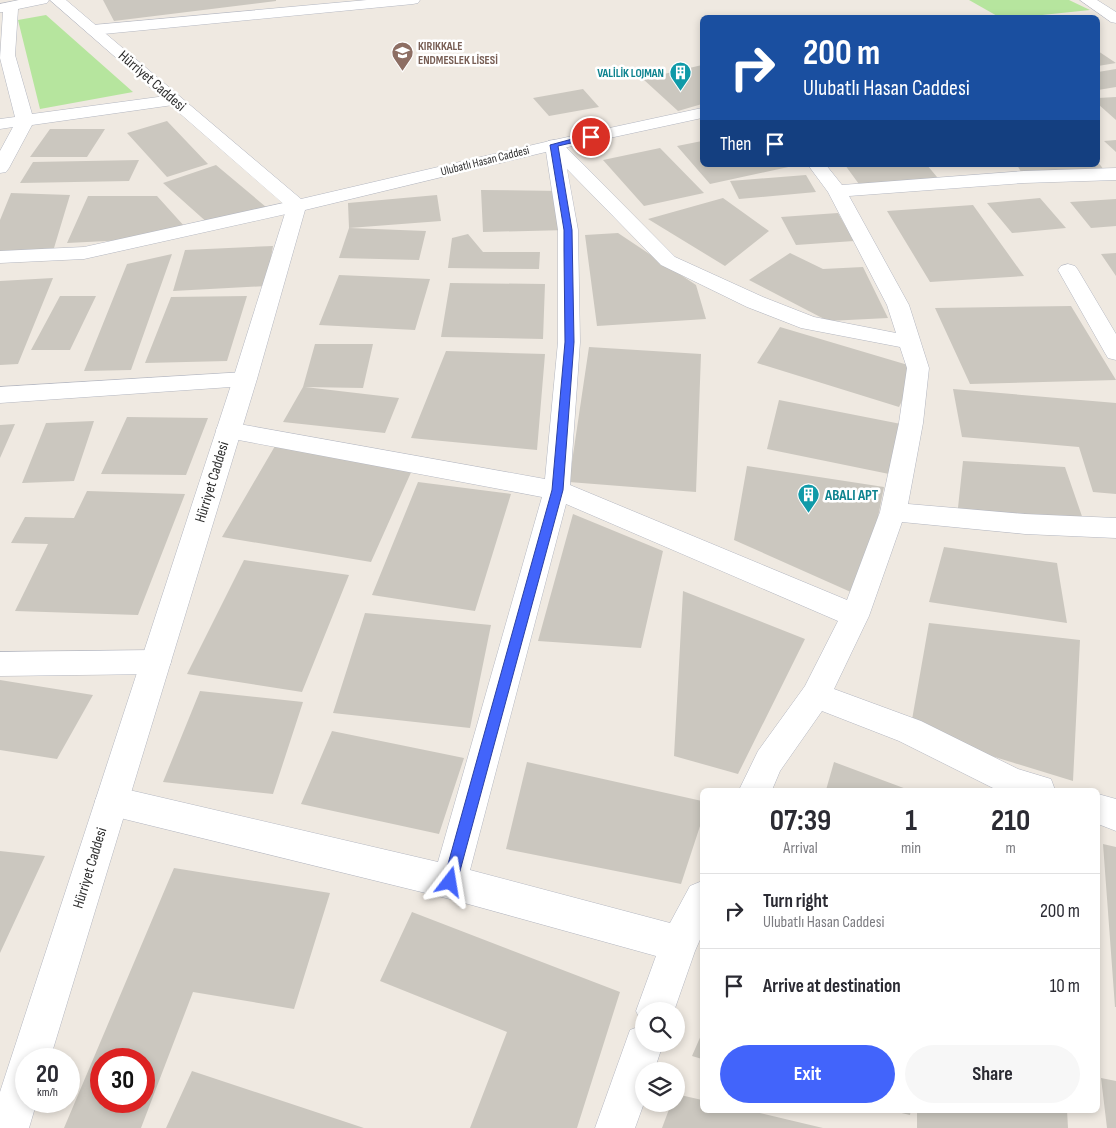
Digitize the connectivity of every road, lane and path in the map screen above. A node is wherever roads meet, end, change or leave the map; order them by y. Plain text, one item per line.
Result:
1 (42, 0) edge
2 (57, 0) edge
3 (413, 0) edge
4 (1086, 0) edge
5 (1112, 0) edge
6 (6, 7) edge
7 (1115, 13) edge
8 (1100, 19) edge
9 (93, 30) junction
10 (173, 100) junction
11 (700, 113) edge
12 (25, 121) junction
13 (0, 124) edge
14 (554, 145) junction
15 (818, 167) edge
16 (0, 168) edge
17 (1116, 174) edge
18 (837, 191) junction
19 (297, 206) junction
20 (0, 257) edge
21 (1068, 270) dead end
22 (908, 342) junction
23 (1116, 353) edge
24 (246, 379) junction
25 (0, 394) edge
26 (228, 430) junction
27 (558, 490) junction
28 (894, 512) junction
29 (1116, 528) edge
30 (855, 616) junction
31 (156, 662) junction
32 (0, 664) edge
33 (816, 695) junction
34 (757, 788) edge
35 (1033, 788) edge
36 (112, 800) junction
37 (1100, 810) edge
38 (1116, 815) edge
39 (450, 882) junction
40 (700, 902) edge
41 (679, 944) junction
42 (658, 1002) edge
43 (33, 1048) edge
44 (641, 1052) edge
45 (15, 1108) edge
46 (9, 1128) edge
47 (614, 1128) edge

1 - 6 street
2 - 9 street, Hürriyet Caddesi
3 - 9 street
4 - 7 street
5 - 7 street
6 - 12 street
7 - 8 street
9 - 10 street, Hürriyet Caddesi
10 - 12 street
10 - 19 street, Hürriyet Caddesi
11 - 14 street, Ulubatlı Hasan Caddesi
12 - 13 street
12 - 16 street
14 - 19 street, Ulubatlı Hasan Caddesi
14 - 22 street
14 - 27 street
15 - 18 street
17 - 18 street
18 - 22 street
19 - 20 street, Ulubatlı Hasan Caddesi
19 - 24 street, Hürriyet Caddesi
21 - 23 street
22 - 28 street
24 - 25 street
24 - 26 street, Hürriyet Caddesi
26 - 27 street
26 - 31 street, Hürriyet Caddesi
27 - 30 street
27 - 39 street
28 - 29 street
28 - 30 street
30 - 33 street
31 - 32 street
31 - 36 street, Hürriyet Caddesi
33 - 34 street
33 - 35 street
36 - 39 street
36 - 43 street, Hürriyet Caddesi
37 - 38 street
39 - 41 street
40 - 41 street
41 - 42 street
44 - 47 street
45 - 46 street

